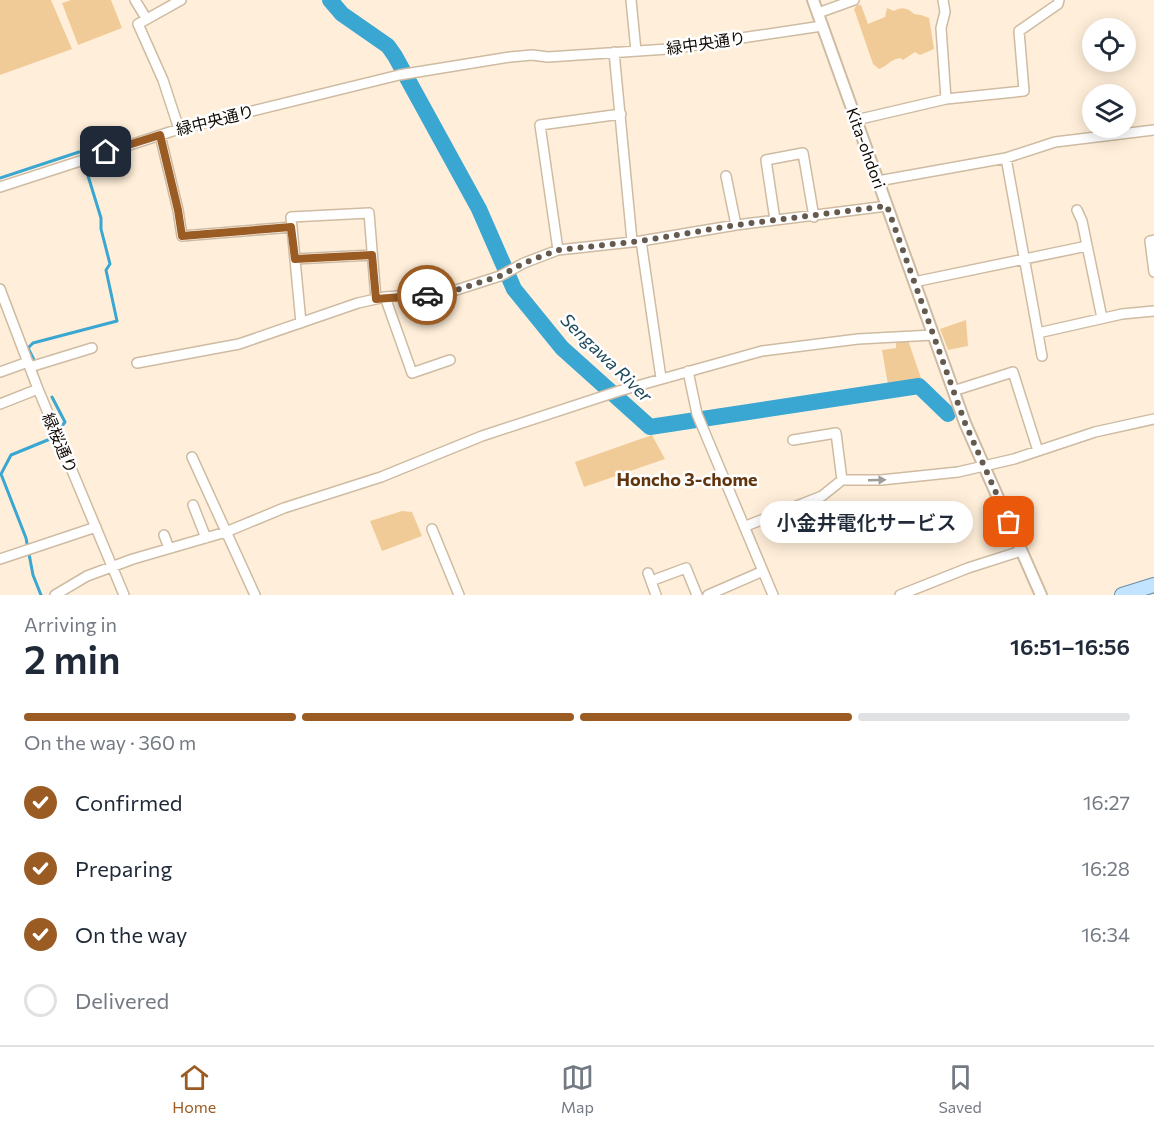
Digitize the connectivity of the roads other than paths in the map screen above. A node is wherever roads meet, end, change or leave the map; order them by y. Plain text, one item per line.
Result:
1 (135, 0) edge
2 (181, 0) edge
3 (631, 0) edge
4 (813, 0) edge
5 (855, 0) edge
6 (943, 0) edge
7 (1059, 0) edge
8 (818, 14) junction
9 (146, 18) junction
10 (822, 26) junction
11 (636, 51) junction
12 (614, 52) junction
13 (946, 99) junction
14 (621, 114) junction
15 (856, 120) junction
16 (180, 129) junction
17 (1154, 130) edge
18 (160, 135) junction
19 (1005, 158) junction
20 (726, 176) dead end
21 (878, 181) junction
22 (0, 187) edge
23 (887, 206) junction
24 (1077, 210) dead end
25 (814, 216) junction
26 (776, 220) junction
27 (736, 225) junction
28 (291, 227) junction
29 (1154, 240) edge
30 (637, 241) junction
31 (1087, 246) junction
32 (558, 250) junction
33 (372, 255) junction
34 (295, 259) junction
35 (1024, 260) junction
36 (1154, 272) edge
37 (914, 282) junction
38 (1, 294) edge
39 (381, 298) junction
40 (1154, 312) edge
41 (1102, 318) junction
42 (301, 323) junction
43 (1038, 333) junction
44 (933, 335) junction
45 (92, 348) dead end
46 (1042, 357) dead end
47 (450, 360) dead end
48 (137, 363) dead end
49 (29, 364) junction
50 (688, 371) junction
51 (0, 372) edge
52 (661, 378) junction
53 (38, 389) junction
54 (953, 391) junction
55 (0, 404) edge
56 (1154, 419) edge
57 (794, 440) dead end
58 (1038, 451) junction
59 (192, 457) dead end
60 (984, 467) junction
61 (842, 480) junction
62 (193, 505) dead end
63 (746, 526) junction
64 (96, 527) junction
65 (432, 529) dead end
66 (226, 532) junction
67 (164, 535) dead end
68 (206, 538) junction
69 (169, 548) junction
70 (1021, 551) junction
71 (0, 559) edge
72 (112, 567) junction
73 (763, 571) junction
74 (1154, 585) edge
75 (55, 595) edge
76 (124, 595) edge
77 (255, 595) edge
78 (459, 595) edge
79 (656, 595) edge
80 (697, 595) edge
81 (708, 595) edge
82 (773, 595) edge
83 (900, 595) edge
84 (1041, 595) edge
85 (1122, 595) edge

1 - 9 street
2 - 9 street
3 - 11 street
4 - 8 street, Kita-ohdori
5 - 8 street
6 - 13 street
7 - 13 street
8 - 10 street, Kita-ohdori
9 - 16 street
10 - 11 street, 緑中央通り
10 - 15 street, Kita-ohdori
11 - 12 street, 緑中央通り
12 - 14 street
12 - 16 street, 緑中央通り
13 - 15 street
14 - 30 street
14 - 32 street
15 - 21 street, Kita-ohdori
16 - 18 street, 緑中央通り
17 - 19 street
18 - 22 street, 緑中央通り
18 - 28 street
19 - 21 street
19 - 35 street
20 - 27 street
21 - 23 street, Kita-ohdori
23 - 25 street
23 - 37 street, Kita-ohdori
24 - 31 street
25 - 26 street
25 - 26 street
26 - 27 street
27 - 30 street
28 - 33 street
28 - 34 street
29 - 36 street
30 - 32 street
30 - 52 street
31 - 35 street
31 - 41 street
32 - 39 street
33 - 34 street
33 - 39 street
34 - 42 street
35 - 37 street
35 - 43 street
37 - 44 street, Kita-ohdori
38 - 49 street, 緑桜通り
39 - 42 street
39 - 47 street
40 - 41 street
41 - 43 street
42 - 48 street
43 - 46 street
44 - 50 street
44 - 54 street, Kita-ohdori
45 - 49 street
49 - 51 street
49 - 53 street, 緑桜通り
50 - 52 street
50 - 63 street
52 - 66 street
53 - 55 street
53 - 64 street, 緑桜通り
54 - 58 street
54 - 60 street, Kita-ohdori
56 - 58 street
57 - 61 street
58 - 60 street
59 - 66 street
61 -> 60 street
60 - 70 street, Kita-ohdori
61 - 63 street
62 - 68 street
63 - 73 street
64 - 71 street
64 - 72 street, 緑桜通り
65 - 78 street
66 - 68 street
66 - 77 street
67 - 69 street
68 - 69 street
69 - 72 street
70 - 83 street
70 - 84 street, Kita-ohdori
72 - 75 street
72 - 76 street, 緑桜通り
73 - 81 street
73 - 82 street
74 - 85 main road
79 - 80 street

